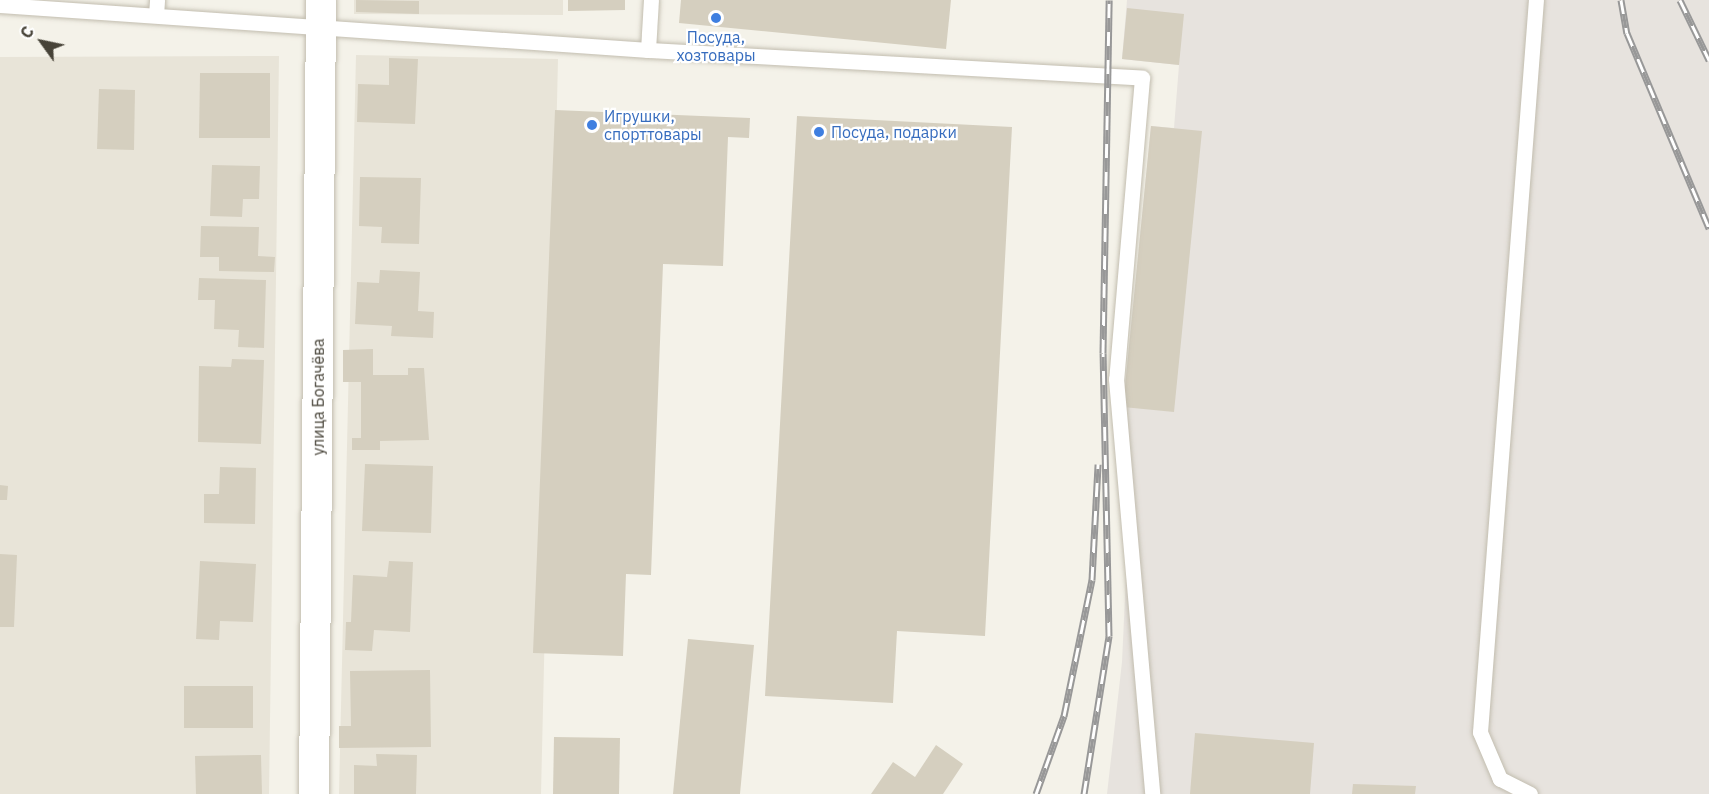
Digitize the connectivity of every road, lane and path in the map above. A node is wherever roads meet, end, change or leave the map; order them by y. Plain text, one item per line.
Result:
1 (651, 0) edge
2 (1536, 0) edge
3 (0, 5) edge
4 (157, 8) edge
5 (321, 14) edge
6 (648, 50) junction
7 (314, 794) edge
8 (1152, 794) edge
9 (1530, 794) edge

1 - 6 lane
2 - 9 lane
3 - 4 lane
4 - 5 lane
5 - 6 lane
5 - 7 street, улица Богачёва
6 - 8 lane

